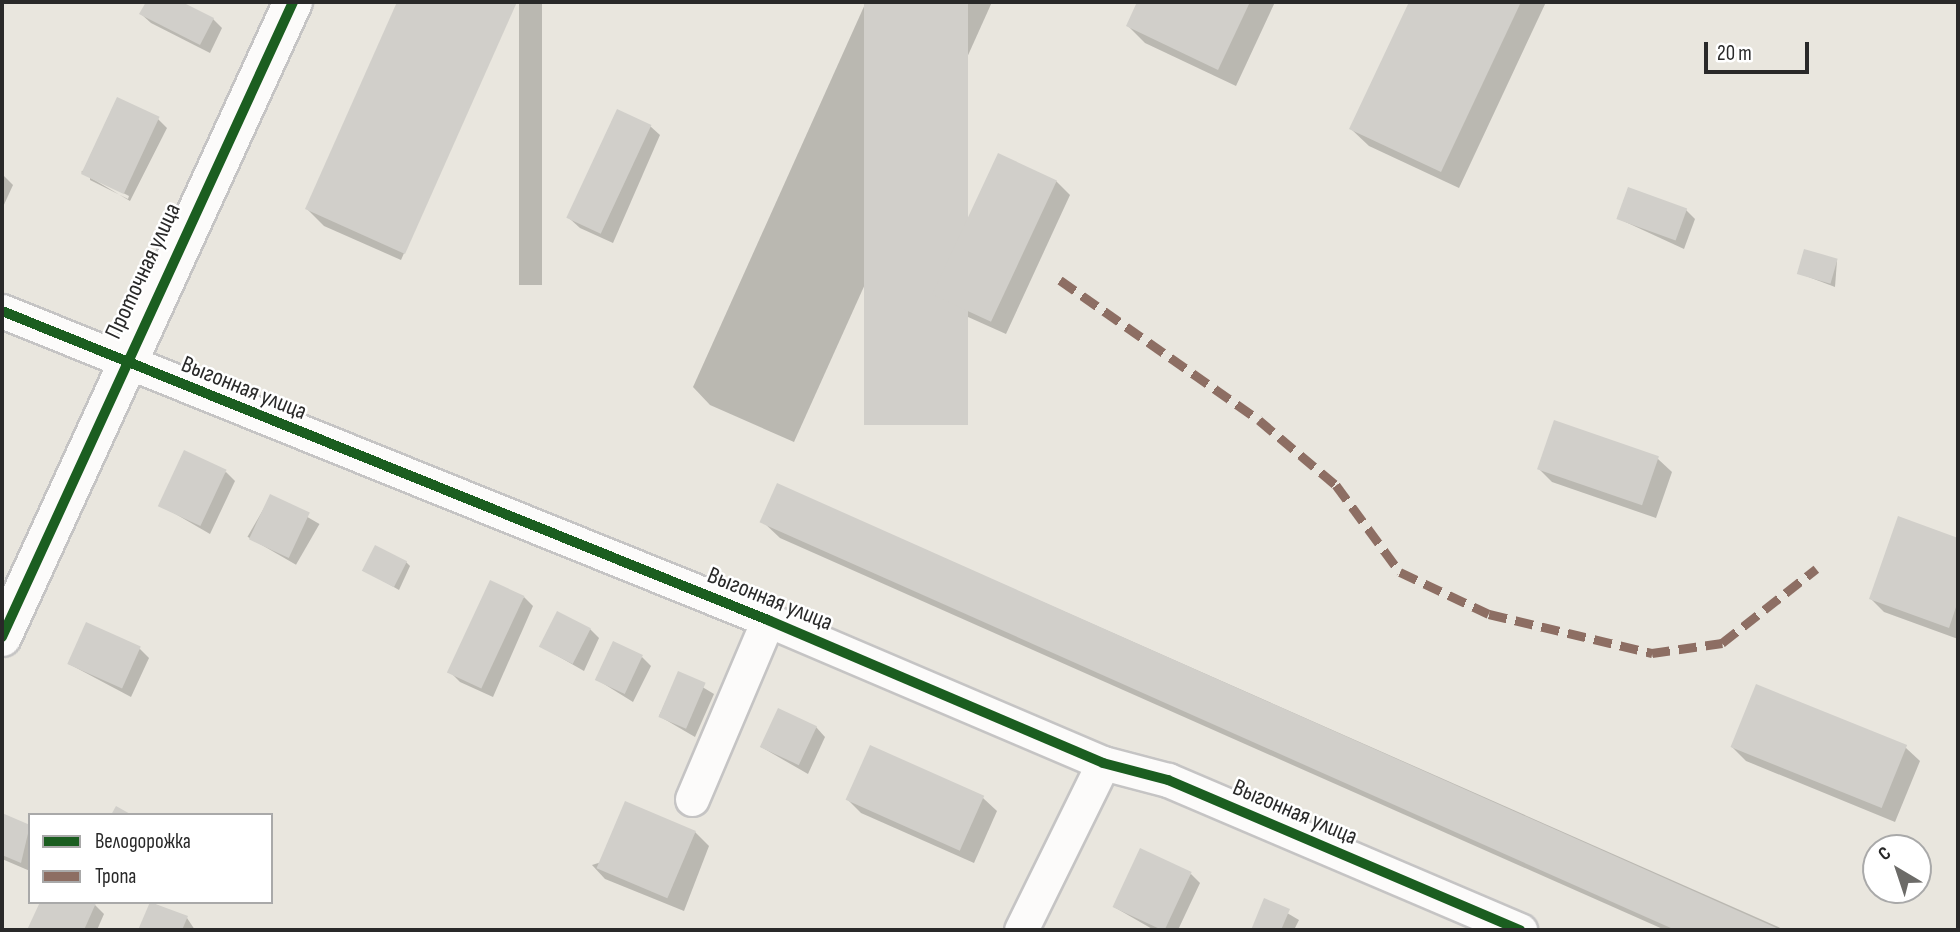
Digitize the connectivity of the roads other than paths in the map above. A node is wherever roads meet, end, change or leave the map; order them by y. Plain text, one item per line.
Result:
1 (293, 2) edge
2 (2, 311) edge
3 (123, 362) junction
4 (768, 620) junction
5 (2, 637) edge
6 (1103, 763) junction
7 (692, 799) dead end
8 (1021, 930) edge
9 (1520, 930) edge

1 - 3 street, Проточная улица
2 - 3 street, Выгонная улица
3 - 4 street, Выгонная улица
3 - 5 street, Проточная улица
4 - 6 street, Выгонная улица
4 - 7 street, Выгонная улица
6 - 8 street
6 - 9 street, Выгонная улица

